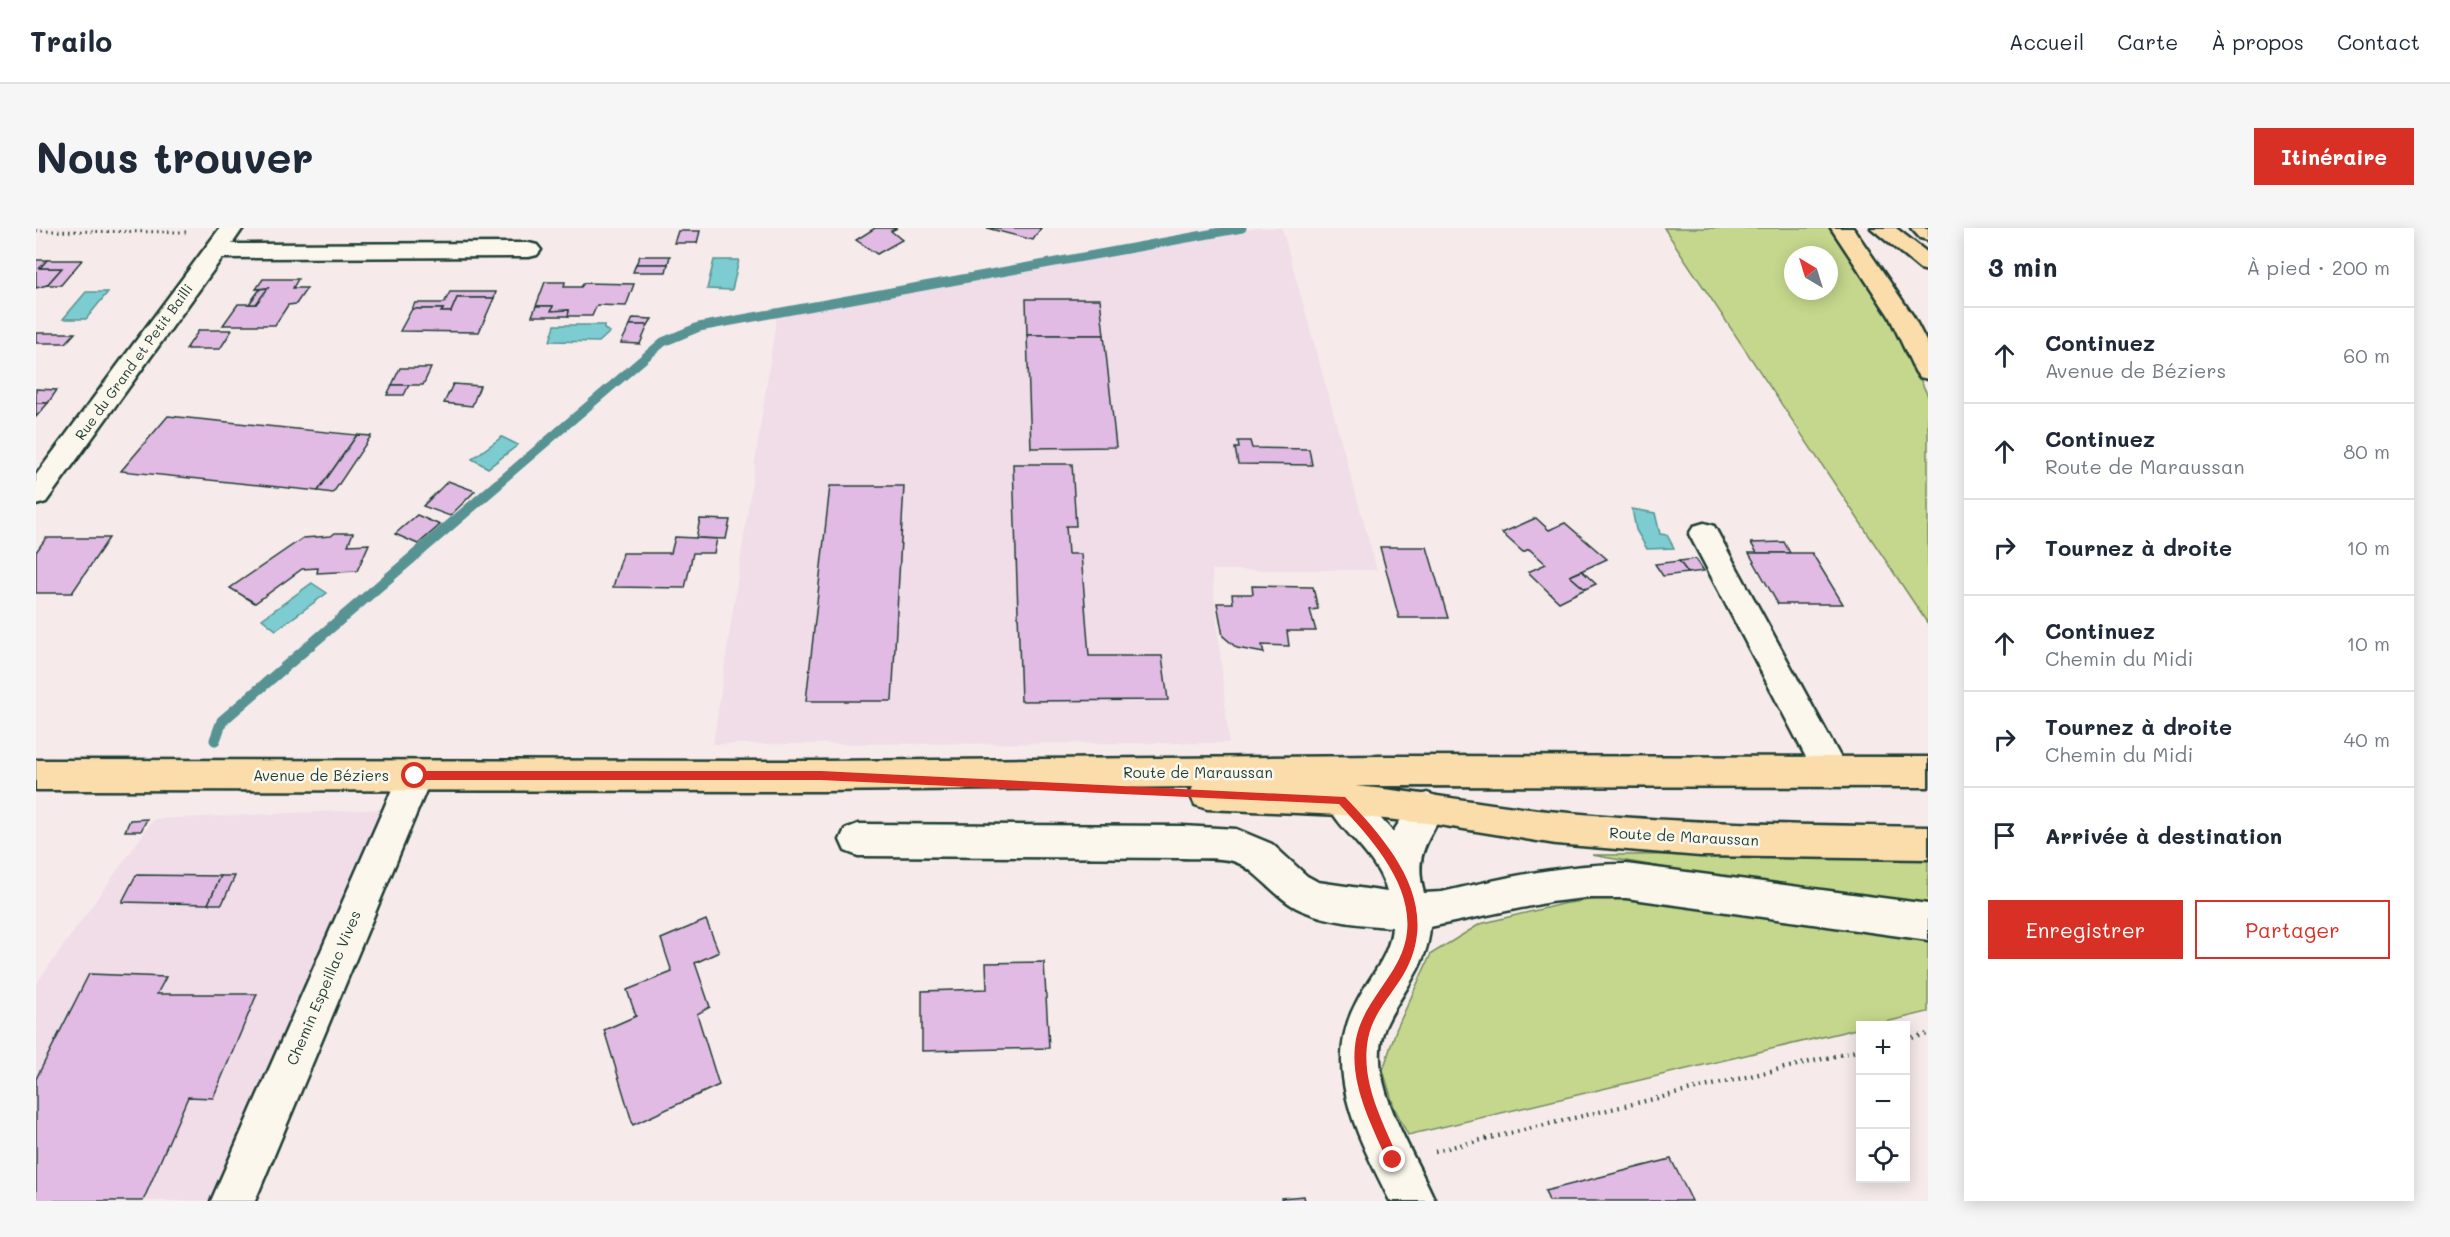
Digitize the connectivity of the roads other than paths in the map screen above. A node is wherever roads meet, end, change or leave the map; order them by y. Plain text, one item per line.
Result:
1 (1842, 228) edge
2 (1882, 228) edge
3 (1922, 228) edge
4 (1928, 233) edge
5 (226, 237) edge
6 (529, 250) dead end
7 (1928, 264) edge
8 (1928, 371) edge
9 (36, 495) edge
10 (1704, 534) dead end
11 (1831, 772) junction
12 (1928, 772) edge
13 (36, 776) edge
14 (415, 776) junction
15 (821, 776) junction
16 (1342, 800) junction
17 (1427, 808) junction
18 (858, 840) dead end
19 (1928, 843) edge
20 (1400, 872) junction
21 (1412, 910) junction
22 (1928, 922) edge
23 (233, 1201) edge
24 (1413, 1201) edge

1 - 8 main road
2 - 7 main road
3 - 4 main road
5 - 6 street
5 - 9 street, Rue du Grand et Petit Bailli
10 - 11 street
11 - 12 main road, Route de Maraussan
11 - 15 main road, Route de Maraussan
13 - 14 main road, Avenue de Béziers
14 - 15 main road, Avenue de Béziers
14 - 23 street, Chemin Espeillac Vives
15 - 16 main road, Route de Maraussan
16 - 17 main road, Route de Maraussan
16 - 20 street
17 - 19 main road, Route de Maraussan
17 - 20 street
18 - 21 street
20 - 21 street
21 - 22 street
21 - 24 street

